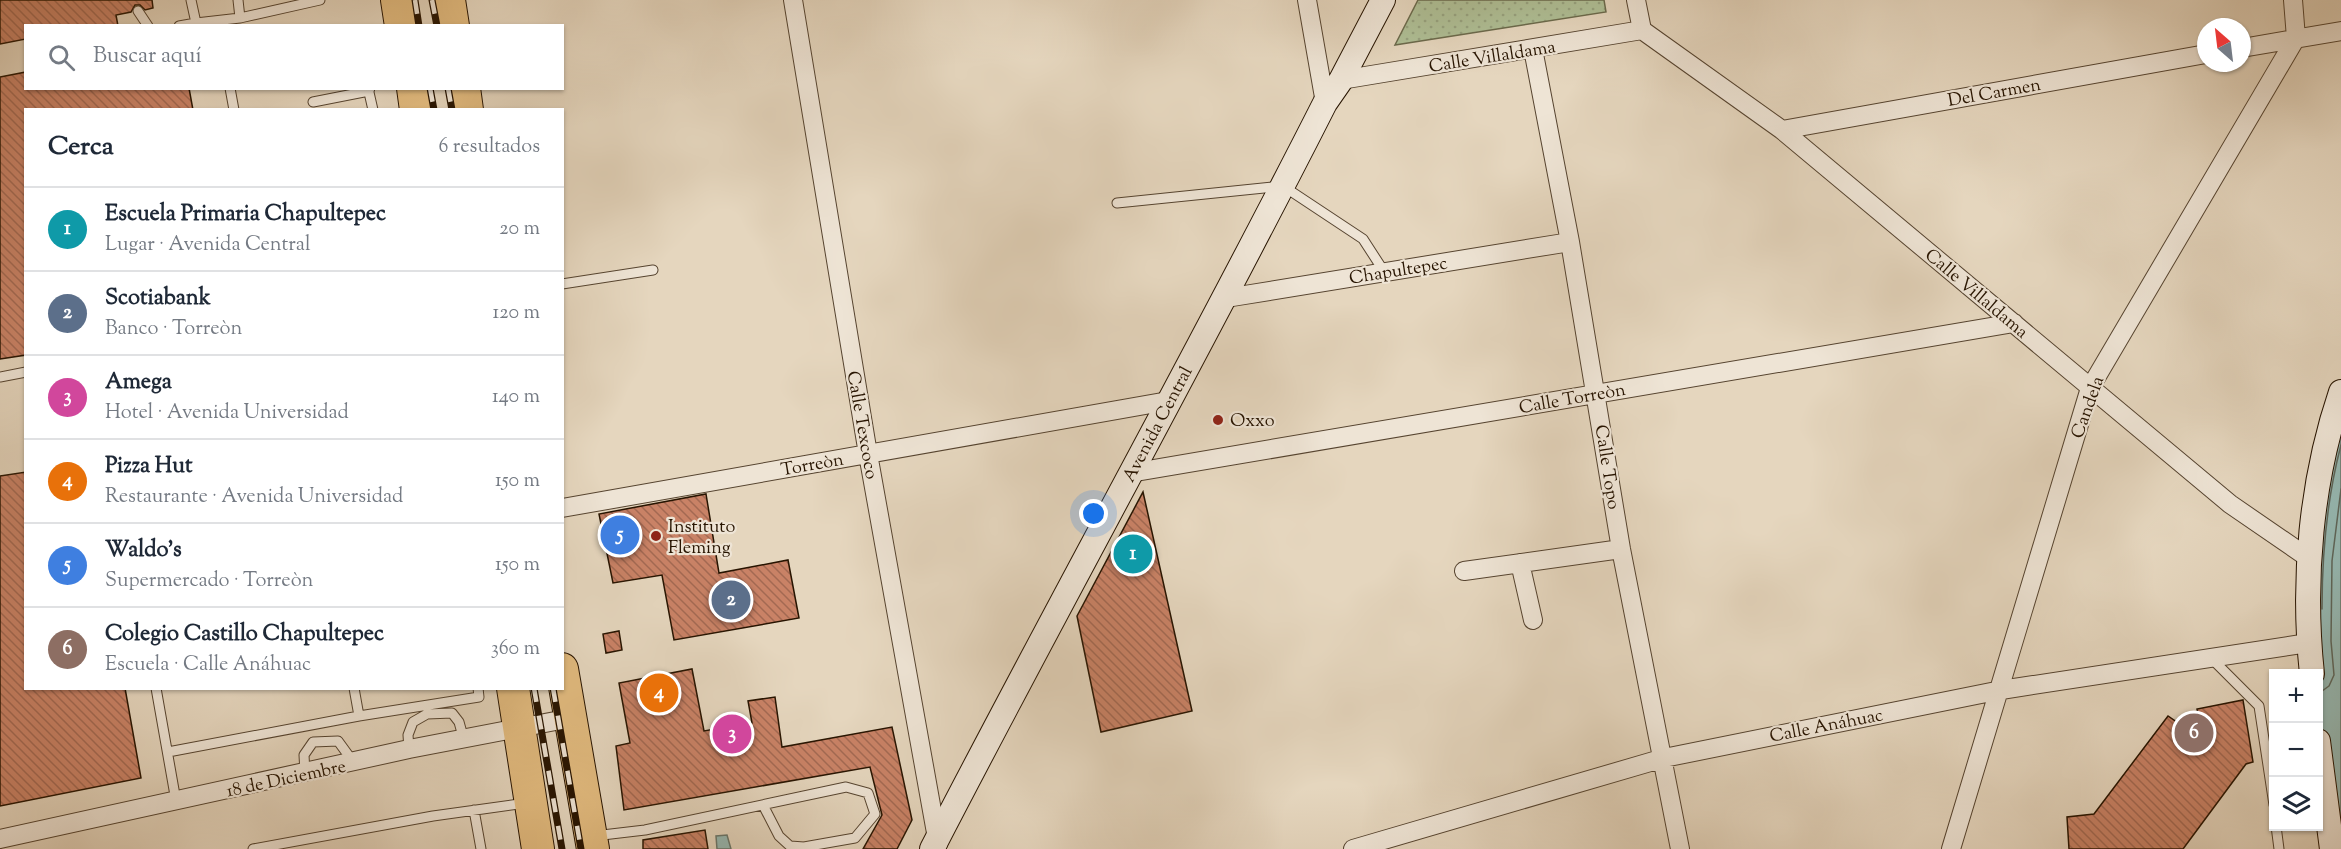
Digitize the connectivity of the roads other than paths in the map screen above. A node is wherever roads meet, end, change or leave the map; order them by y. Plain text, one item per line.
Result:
1 (191, 0) edge
2 (238, 0) edge
3 (320, 0) edge
4 (397, 0) edge
5 (449, 0) edge
6 (793, 0) edge
7 (1307, 0) edge
8 (1383, 0) edge
9 (1636, 0) edge
10 (2293, 0) edge
11 (138, 11) dead end
12 (240, 18) junction
13 (196, 23) junction
14 (147, 24) edge
15 (190, 24) edge
16 (401, 24) edge
17 (453, 24) edge
18 (1642, 30) junction
19 (2341, 31) edge
20 (2296, 38) junction
21 (2251, 46) edge
22 (1533, 49) junction
23 (2197, 56) edge
24 (1341, 81) junction
25 (230, 90) edge
26 (365, 90) edge
27 (369, 90) edge
28 (412, 90) edge
29 (464, 90) edge
30 (314, 102) dead end
31 (1325, 103) junction
32 (234, 108) edge
33 (372, 108) edge
34 (416, 108) edge
35 (467, 108) edge
36 (1782, 130) junction
37 (1283, 186) junction
38 (1117, 202) dead end
39 (1570, 242) junction
40 (653, 270) dead end
41 (1385, 273) junction
42 (564, 284) edge
43 (1226, 298) junction
44 (2014, 323) junction
45 (24, 372) edge
46 (0, 377) edge
47 (2090, 388) junction
48 (2341, 392) edge
49 (1596, 394) junction
50 (1168, 401) junction
51 (868, 454) junction
52 (1130, 473) junction
53 (564, 507) edge
54 (1621, 549) junction
55 (2310, 559) junction
56 (1520, 563) junction
57 (1464, 571) dead end
58 (1533, 620) dead end
59 (2308, 643) junction
60 (2211, 658) junction
61 (2311, 669) edge
62 (564, 680) edge
63 (156, 690) edge
64 (354, 690) edge
65 (478, 690) edge
66 (513, 690) edge
67 (2001, 690) junction
68 (359, 716) junction
69 (571, 718) junction
70 (520, 729) junction
71 (464, 740) junction
72 (410, 749) junction
73 (168, 752) junction
74 (1664, 758) junction
75 (354, 763) junction
76 (305, 773) junction
77 (2323, 774) edge
78 (2270, 777) edge
79 (176, 801) junction
80 (531, 802) junction
81 (763, 805) junction
82 (474, 810) junction
83 (2276, 831) edge
84 (0, 839) edge
85 (592, 843) edge
86 (936, 846) edge
87 (2278, 848) edge
88 (253, 849) edge
89 (481, 849) edge
90 (538, 849) edge
91 (1353, 849) edge
92 (1680, 849) edge
93 (1951, 849) edge
94 (2332, 849) edge

1 - 13 lane
2 - 12 lane
3 - 12 lane
4 - 16 highway
5 - 17 highway
6 - 51 street, Calle Texcoco
7 - 31 street
8 - 24 street, Avenida Central
9 - 18 street
10 - 20 street
11 - 14 lane
12 - 13 lane
13 - 15 lane
18 - 22 street, Calle Villaldama
18 - 36 street, Calle Villaldama
19 - 20 street
20 - 21 street
20 - 47 street, Candela
22 - 24 street, Calle Villaldama
22 - 39 street, Calle Topo
23 - 36 street, Del Carmen
24 - 31 street, Avenida Central
25 - 32 lane
26 - 30 lane
27 - 33 lane
28 - 34 highway
29 - 35 highway
31 - 37 street, Avenida Central
36 - 44 street, Calle Villaldama
37 - 38 lane
37 - 41 lane
37 - 43 street, Avenida Central
39 - 41 street, Chapultepec
39 - 49 street, Calle Topo
40 - 42 lane
41 - 43 street, Chapultepec
43 - 50 street, Avenida Central
44 - 47 street, Calle Villaldama
44 - 49 street, Calle Torreòn
45 - 46 lane
47 - 55 street, Calle Villaldama
47 - 67 street, Candela
48 - 55 street
49 - 52 street, Calle Torreòn
49 - 54 street, Calle Topo
50 - 51 street, Torreòn
50 - 52 street, Avenida Central
51 - 53 street, Torreòn
51 - 86 street, Calle Texcoco
52 - 86 street, Avenida Central
54 - 56 street
54 - 74 street, Calle Topo
55 - 59 street
56 - 57 street
56 - 58 street
59 - 60 street, Calle Anáhuac
59 - 61 street
60 - 67 street, Calle Anáhuac
60 - 78 lane
62 - 69 highway
63 - 73 lane
64 - 68 lane
65 - 68 lane
66 - 70 highway
67 - 74 street, Calle Anáhuac
67 - 93 street, Candela
68 - 73 lane
69 - 70 street, 18 de Diciembre
69 - 85 highway
70 - 71 street, 18 de Diciembre
70 - 80 highway
71 - 72 street, 18 de Diciembre
71 - 72 lane
72 - 75 street, 18 de Diciembre
73 - 79 lane
74 - 91 street, Calle Anáhuac
74 - 92 street, Calle Topo
75 - 76 street, 18 de Diciembre
75 - 76 lane
76 - 79 street, 18 de Diciembre
77 - 94 street
79 - 84 street, 18 de Diciembre
80 - 82 lane
80 - 90 highway
81 - 81 lane
81 - 85 lane
82 - 88 lane
82 - 89 lane
83 - 87 lane

